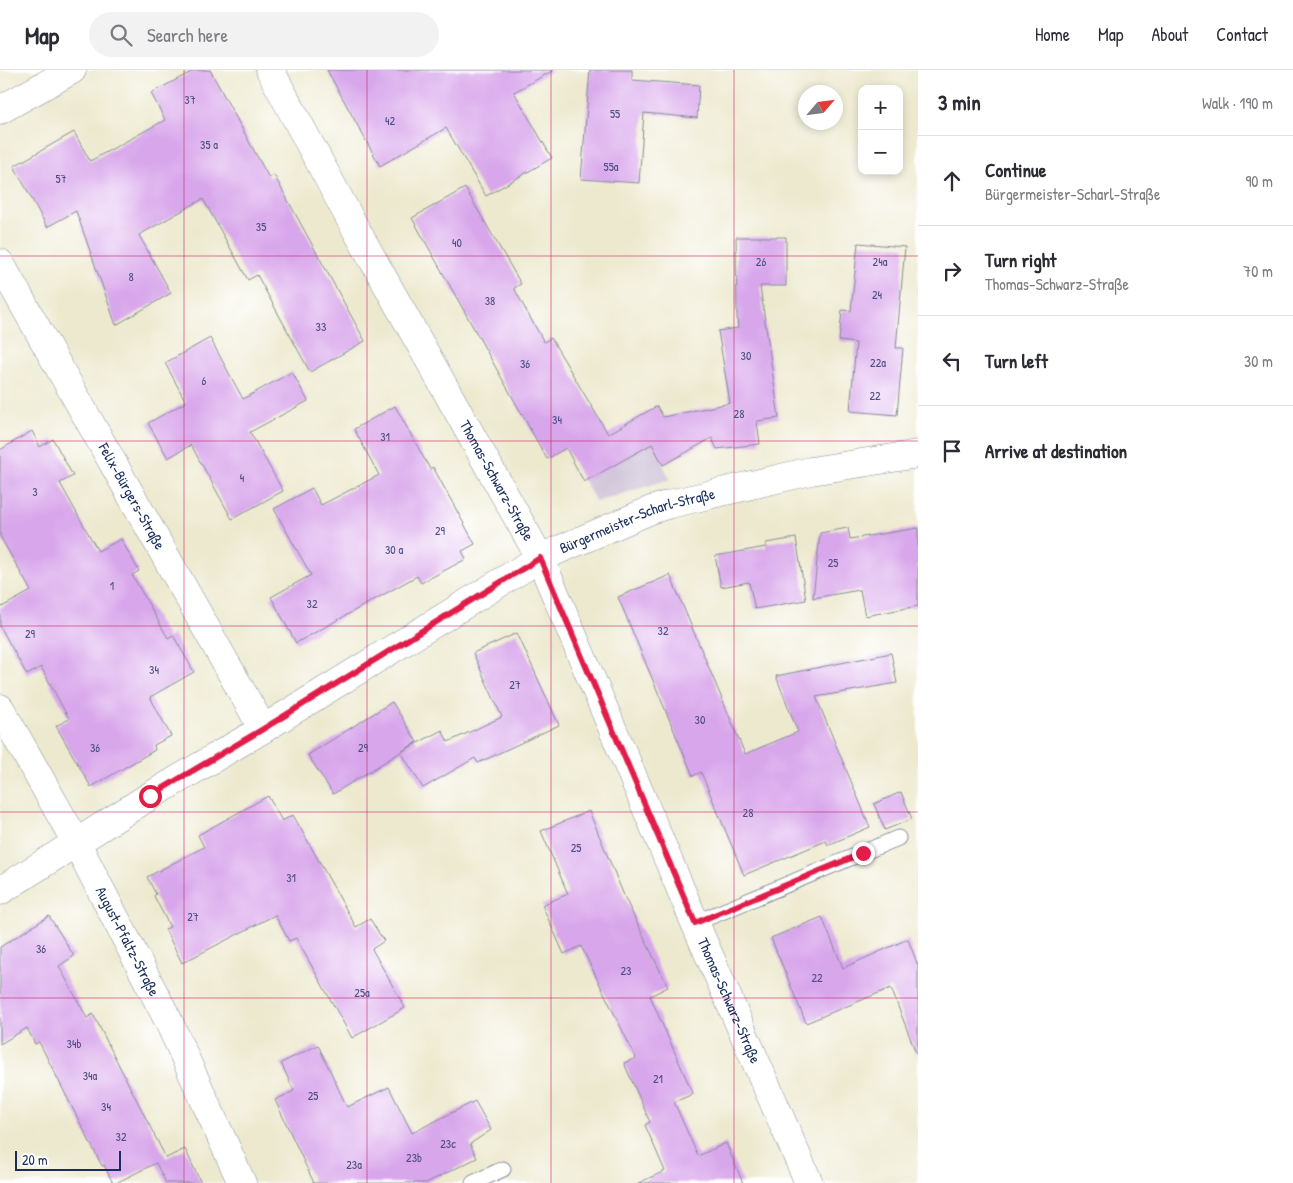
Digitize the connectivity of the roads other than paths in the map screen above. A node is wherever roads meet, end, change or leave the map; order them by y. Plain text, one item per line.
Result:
1 (72, 70) edge
2 (270, 70) edge
3 (0, 110) edge
4 (0, 263) edge
5 (918, 454) edge
6 (540, 558) junction
7 (0, 708) edge
8 (263, 729) junction
9 (898, 838) dead end
10 (76, 842) junction
11 (0, 891) edge
12 (695, 923) junction
13 (503, 1168) dead end
14 (242, 1183) edge
15 (473, 1183) edge
16 (809, 1183) edge

1 - 3 street
2 - 6 street, Thomas-Schwarz-Straße
4 - 8 street, Felix-Bürgers-Straße
5 - 6 street, Bürgermeister-Scharl-Straße
6 - 8 street, Bürgermeister-Scharl-Straße
6 - 12 street, Thomas-Schwarz-Straße
7 - 10 street, August-Pfaltz-Straße
8 - 10 street, Bürgermeister-Scharl-Straße
9 - 12 lane
10 - 11 street, Bürgermeister-Scharl-Straße
10 - 14 street, August-Pfaltz-Straße
12 - 16 street, Thomas-Schwarz-Straße
13 - 15 lane

